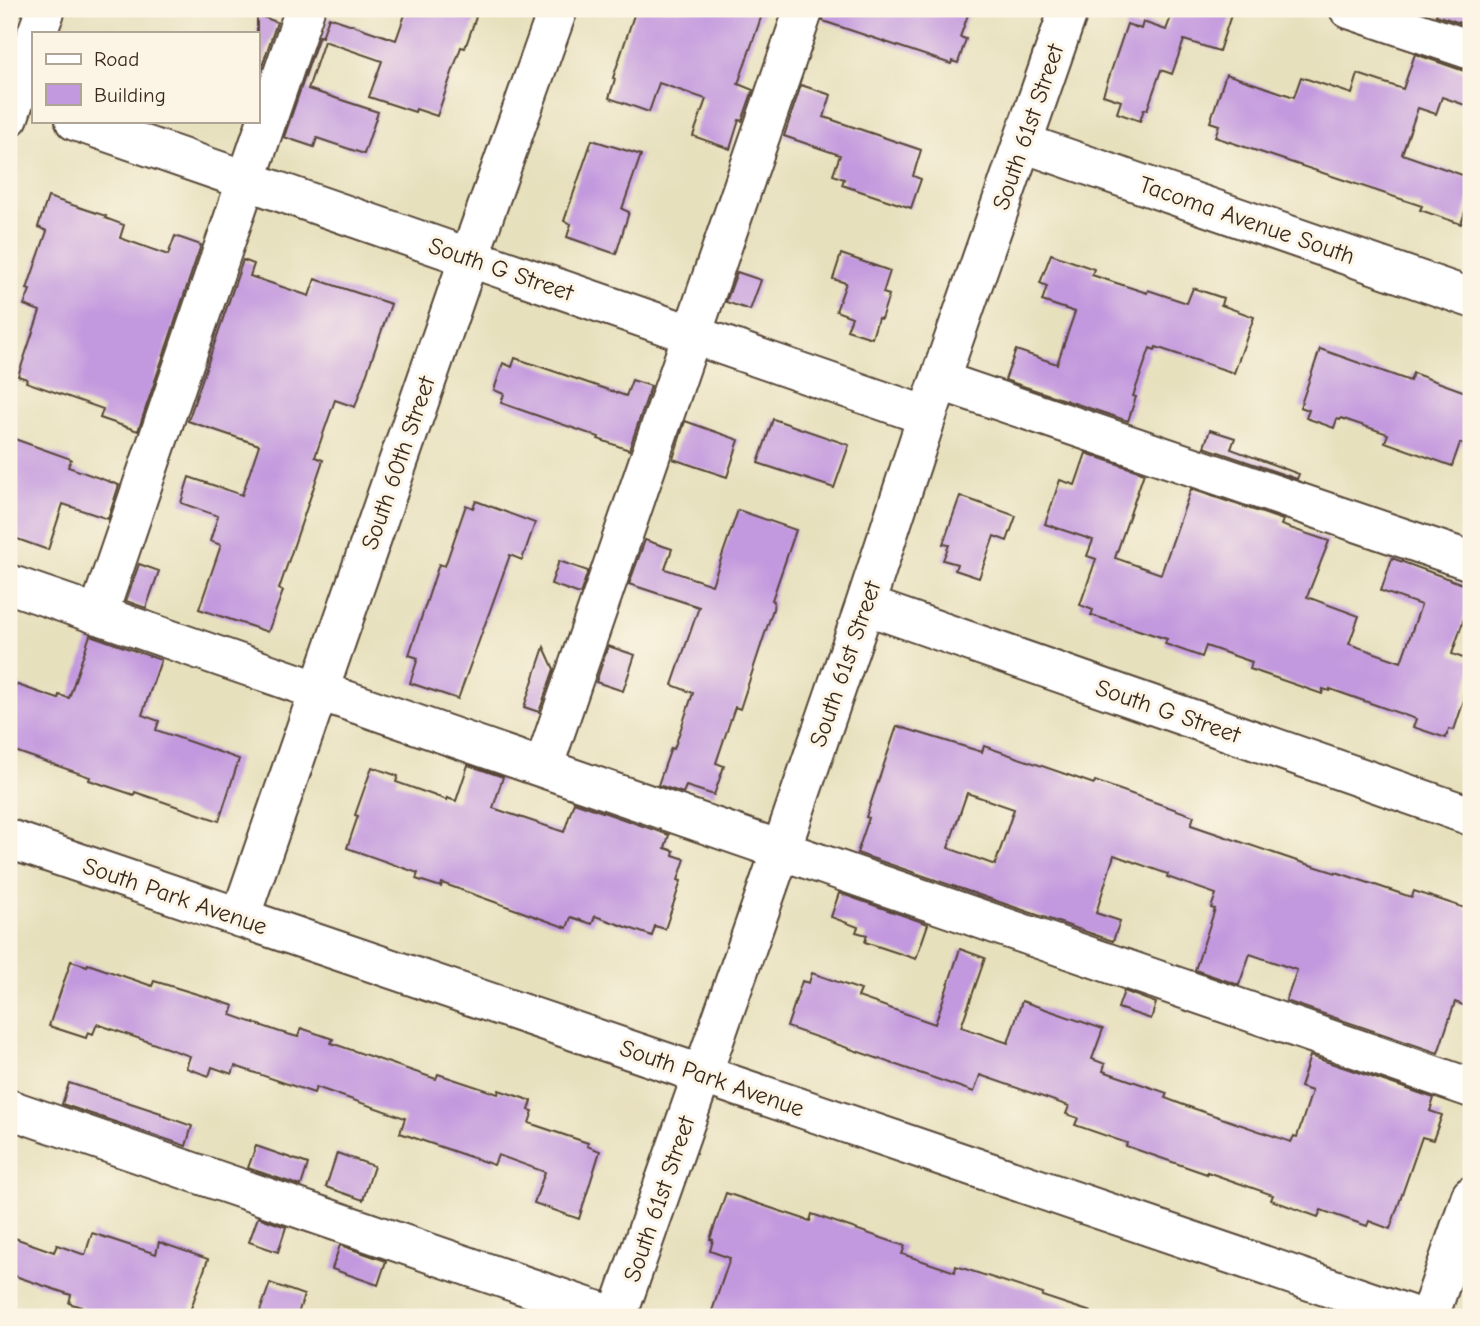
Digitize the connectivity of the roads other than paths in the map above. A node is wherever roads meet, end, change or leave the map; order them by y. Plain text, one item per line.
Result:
1 (46, 9) edge
2 (305, 9) edge
3 (558, 9) edge
4 (804, 9) edge
5 (1069, 9) edge
6 (1349, 9) edge
7 (37, 32) edge
8 (32, 49) edge
9 (1471, 50) edge
10 (16, 105) edge
11 (78, 122) edge
12 (1023, 143) junction
13 (246, 180) junction
14 (469, 258) junction
15 (1471, 298) edge
16 (692, 335) junction
17 (941, 381) junction
18 (927, 416) junction
19 (1471, 561) edge
20 (9, 584) edge
21 (865, 604) junction
22 (98, 615) junction
23 (320, 691) junction
24 (543, 768) junction
25 (1471, 817) edge
26 (9, 839) edge
27 (780, 850) junction
28 (240, 918) junction
29 (703, 1075) junction
30 (1471, 1088) edge
31 (9, 1109) edge
32 (1471, 1196) edge
33 (616, 1317) edge
34 (1416, 1317) edge
35 (1429, 1317) edge

1 - 7 street
2 - 13 street
3 - 14 street, South 60th Street
4 - 16 street
5 - 12 street, South 61st Street
6 - 9 street
8 - 10 street
11 - 13 street, South G Street
12 - 15 street, Tacoma Avenue South
12 - 17 street, South 61st Street
13 - 14 street, South G Street
13 - 22 street
14 - 16 street, South G Street
14 - 23 street, South 60th Street
16 - 18 street, South G Street
16 - 24 street
17 - 18 street, South 61st Street
17 - 19 street
18 - 21 street, South 61st Street
20 - 22 street
21 - 25 street, South G Street
21 - 27 street, South 61st Street
22 - 23 street
23 - 24 street
23 - 28 street, South 60th Street
24 - 27 street
26 - 28 street, South Park Avenue
27 - 29 street, South 61st Street
27 - 30 street
28 - 29 street, South Park Avenue
29 - 33 street, South 61st Street
29 - 34 street, South Park Avenue
31 - 33 street
32 - 35 street

